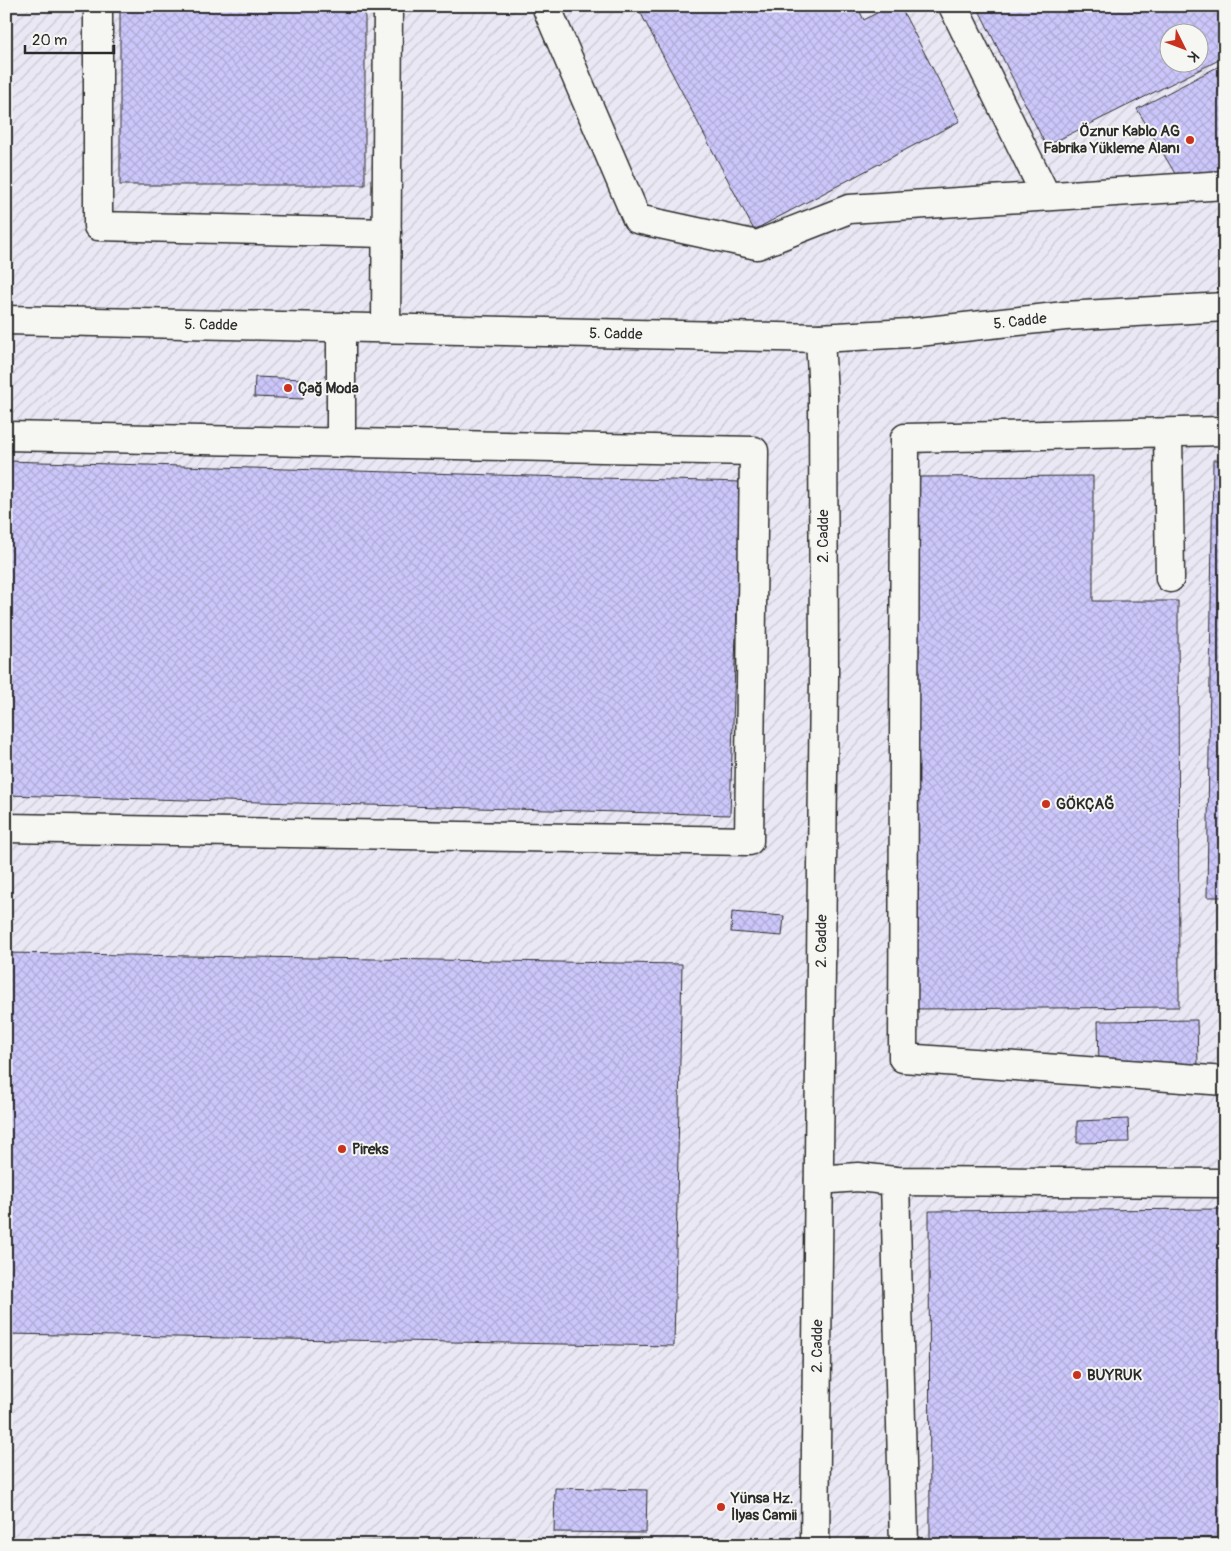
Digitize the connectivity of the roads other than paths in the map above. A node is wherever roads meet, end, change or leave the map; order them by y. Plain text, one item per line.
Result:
1 (98, 6) edge
2 (388, 6) edge
3 (546, 6) edge
4 (953, 6) edge
5 (1225, 185) edge
6 (1046, 196) junction
7 (387, 233) junction
8 (1225, 307) edge
9 (6, 320) edge
10 (341, 326) junction
11 (386, 327) junction
12 (820, 338) junction
13 (1225, 431) edge
14 (1168, 433) junction
15 (6, 436) edge
16 (341, 443) junction
17 (1170, 578) dead end
18 (6, 828) edge
19 (1225, 1081) edge
20 (819, 1180) junction
21 (895, 1181) junction
22 (1225, 1183) edge
23 (815, 1545) edge
24 (904, 1545) edge

1 - 7 street
2 - 7 street
3 - 6 street
4 - 6 street
5 - 6 street
7 - 11 street
8 - 12 street, 5. Cadde
9 - 10 street, 5. Cadde
10 - 11 street, 5. Cadde
10 - 16 street
11 - 12 street, 5. Cadde
12 - 20 street, 2. Cadde
13 - 14 street
14 - 17 street
14 - 19 street
15 - 16 street
16 - 18 street
20 - 21 street
20 - 23 street, 2. Cadde
21 - 22 street
21 - 24 street

